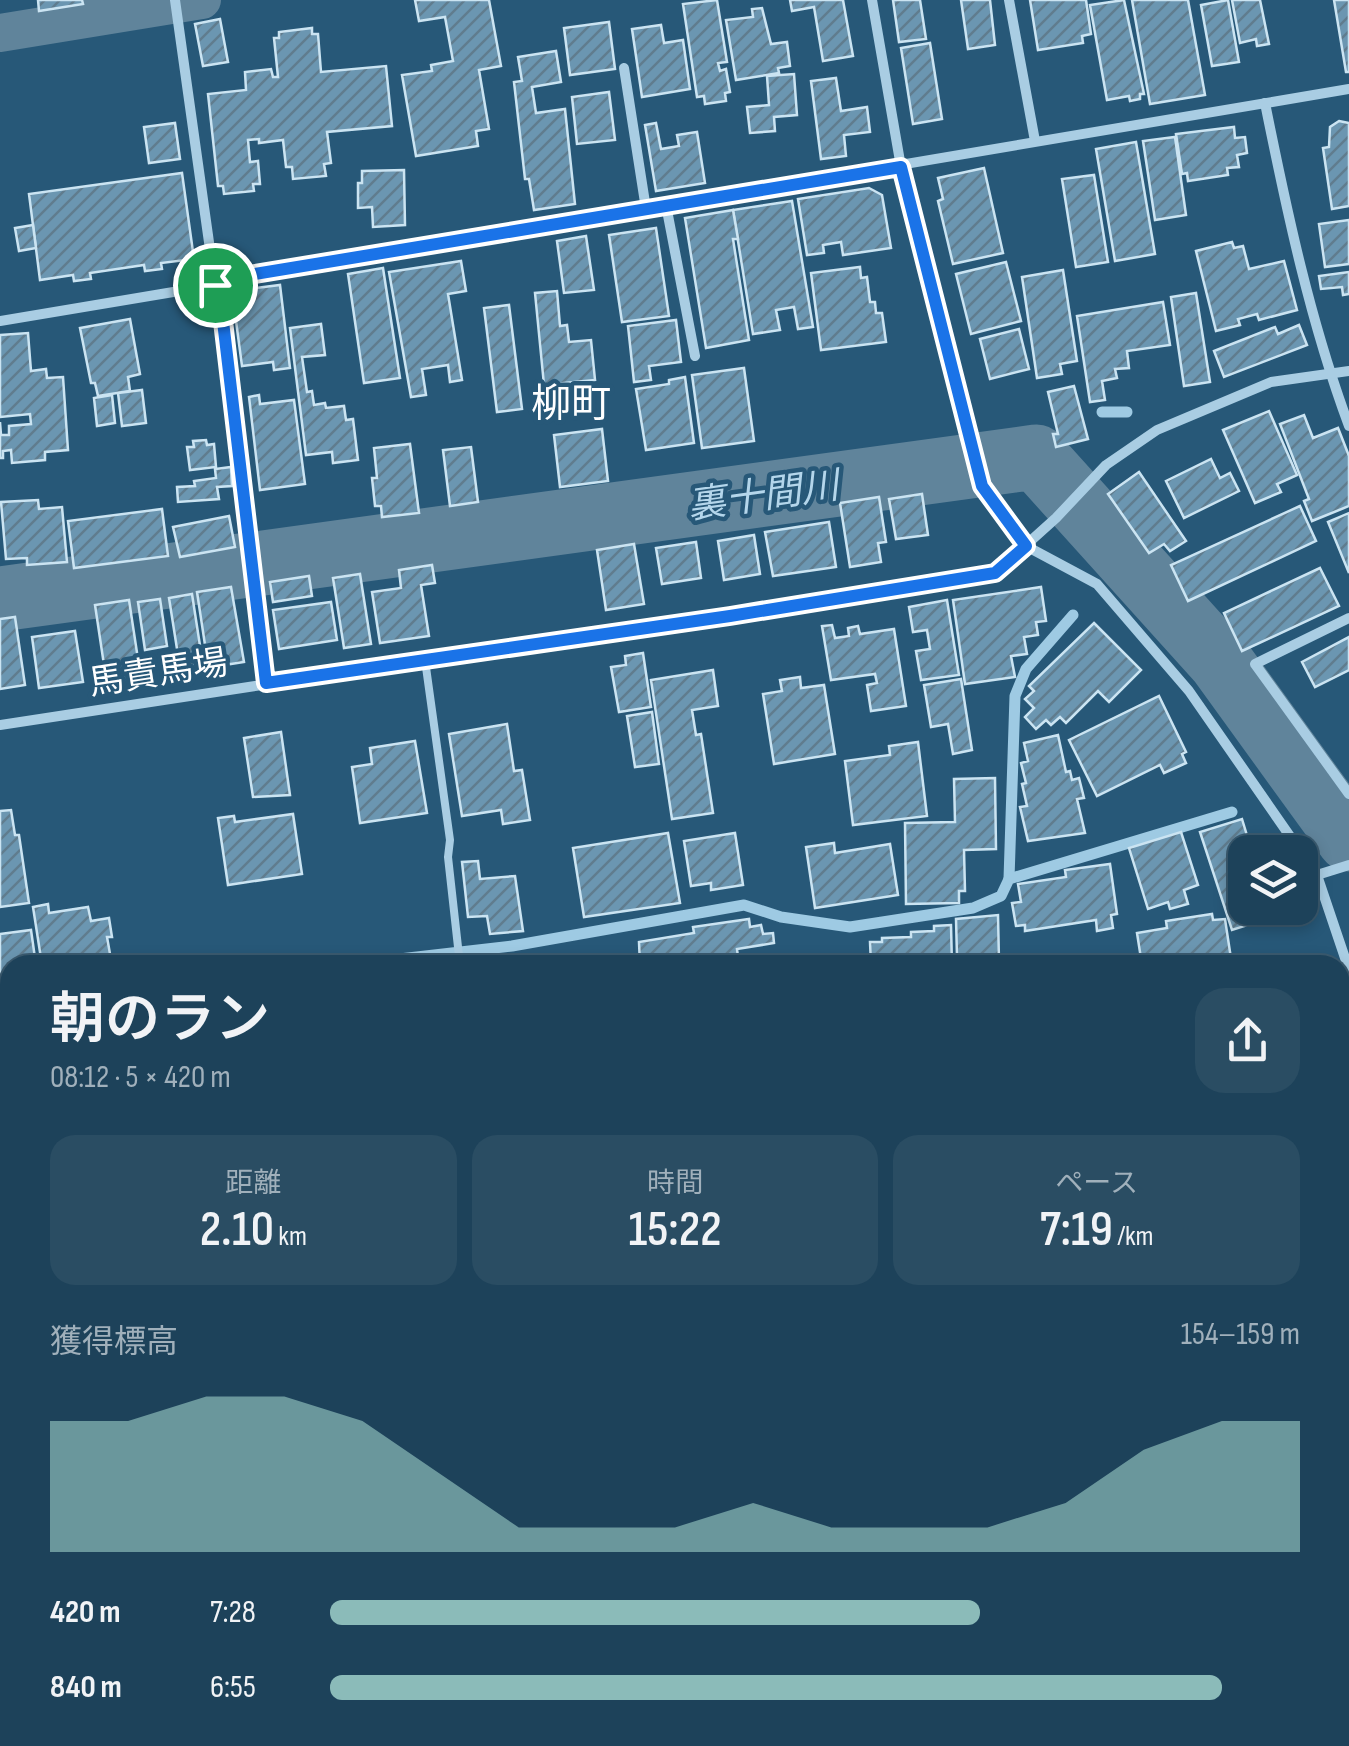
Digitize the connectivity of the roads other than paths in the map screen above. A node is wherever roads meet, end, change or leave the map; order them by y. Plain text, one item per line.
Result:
1 (175, 0) edge
2 (872, 0) edge
3 (1009, 0) edge
4 (624, 68) dead end
5 (1349, 89) edge
6 (1265, 103) junction
7 (1035, 141) junction
8 (901, 167) junction
9 (666, 206) junction
10 (646, 209) junction
11 (215, 285) junction
12 (0, 321) edge
13 (695, 356) dead end
14 (1349, 371) edge
15 (1330, 374) junction
16 (1349, 426) edge
17 (1026, 546) junction
18 (1349, 618) edge
19 (426, 660) junction
20 (266, 683) junction
21 (0, 726) edge
22 (1349, 794) edge
23 (1289, 835) edge
24 (1349, 866) edge
25 (1318, 875) edge
26 (1318, 878) edge
27 (459, 955) edge
28 (1344, 955) edge

1 - 11 street
2 - 8 street
3 - 7 street
4 - 10 street
5 - 6 street
6 - 7 street
6 - 15 street
7 - 8 street
8 - 9 street
8 - 17 street
9 - 10 street
9 - 13 street
10 - 11 street
11 - 12 street
11 - 20 street
14 - 15 street, 馬責馬場
15 - 16 street
15 - 17 street, 馬責馬場
17 - 19 street, 馬責馬場
17 - 23 street
18 - 22 street
19 - 20 street, 馬責馬場
19 - 27 lane
20 - 21 street, 馬責馬場
24 - 25 street
26 - 28 street

